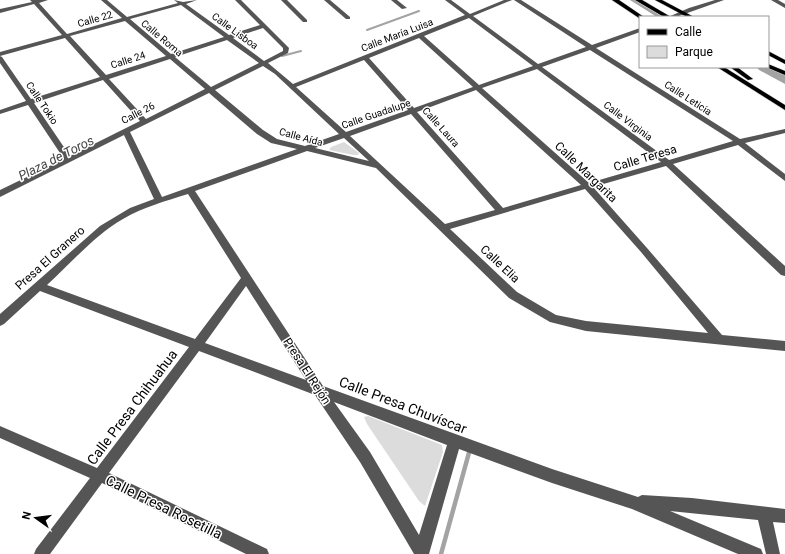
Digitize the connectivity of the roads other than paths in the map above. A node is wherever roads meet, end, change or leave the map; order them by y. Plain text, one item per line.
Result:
1 (45, 0) edge
2 (104, 0) edge
3 (194, 0) edge
4 (238, 0) edge
5 (284, 0) edge
6 (327, 0) edge
7 (394, 0) edge
8 (448, 0) edge
9 (509, 0) edge
10 (517, 0) edge
11 (615, 0) edge
12 (630, 0) edge
13 (638, 0) edge
14 (658, 0) edge
15 (721, 0) edge
16 (774, 0) edge
17 (34, 1) edge
18 (179, 2) edge
19 (785, 6) edge
20 (404, 8) dead end
21 (0, 11) edge
22 (682, 12) junction
23 (470, 16) junction
24 (639, 16) edge
25 (657, 16) edge
26 (669, 16) edge
27 (673, 16) edge
28 (689, 16) edge
29 (348, 18) dead end
30 (126, 19) junction
31 (305, 21) dead end
32 (263, 26) junction
33 (639, 30) edge
34 (66, 36) junction
35 (420, 36) junction
36 (228, 37) junction
37 (591, 48) junction
38 (0, 54) edge
39 (769, 54) edge
40 (170, 57) junction
41 (365, 57) junction
42 (0, 58) edge
43 (263, 62) junction
44 (785, 62) edge
45 (769, 66) edge
46 (538, 67) junction
47 (722, 68) edge
48 (734, 68) edge
49 (785, 73) edge
50 (104, 78) junction
51 (291, 86) junction
52 (479, 88) junction
53 (210, 89) junction
54 (30, 103) junction
55 (785, 103) edge
56 (785, 108) edge
57 (413, 111) junction
58 (0, 112) edge
59 (144, 121) junction
60 (126, 130) junction
61 (785, 131) edge
62 (344, 135) junction
63 (739, 142) junction
64 (307, 149) junction
65 (68, 159) junction
66 (668, 163) junction
67 (380, 167) junction
68 (785, 178) edge
69 (588, 187) junction
70 (190, 190) junction
71 (0, 194) edge
72 (159, 200) junction
73 (501, 211) junction
74 (119, 217) joint
75 (443, 228) junction
76 (785, 272) edge
77 (247, 278) junction
78 (38, 286) junction
79 (0, 321) edge
80 (719, 339) junction
81 (198, 346) junction
82 (785, 346) edge
83 (318, 389) junction
84 (0, 432) edge
85 (456, 441) junction
86 (99, 475) junction
87 (633, 502) junction
88 (764, 513) junction
89 (785, 516) edge
90 (42, 554) edge
91 (262, 554) edge
92 (421, 554) edge
93 (756, 554) edge
94 (773, 554) edge

1 - 17 street
2 - 30 street, Calle Roma
3 - 18 street, Calle 22
4 - 32 street
5 - 31 street
6 - 29 street
7 - 20 street
8 - 23 street, Calle Virginia
9 - 23 street, Calle María Luisa
10 - 37 street, Calle Leticia
11 - 24 main road
12 - 25 main road
13 - 26 main road
14 - 22 main road
15 - 22 street
16 - 19 street
17 - 21 street
17 - 34 street
18 - 30 street, Calle 22
18 - 36 street, Calle Lisboa
22 - 27 street
22 - 28 main road
23 - 35 street, Calle María Luisa
23 - 46 street, Calle Virginia
30 - 34 street, Calle 22
30 - 40 street, Calle Roma
32 - 36 street, Calle 24
32 - 43 street, Calle 26
33 - 37 street, Calle Guadalupe
34 - 38 street, Calle 22
34 - 50 street
35 - 41 street, Calle María Luisa
35 - 52 street, Calle Margarita
36 - 40 street, Calle 24
36 - 43 street, Calle Lisboa
37 - 46 street, Calle Guadalupe
37 - 63 street, Calle Leticia
39 - 44 main road
40 - 50 street, Calle 24
40 - 53 street, Calle Roma
41 - 51 street, Calle María Luisa
41 - 57 street, Calle Laura
42 - 54 street, Calle Tokio
43 - 51 street, Calle Elia
43 - 53 street, Calle 26
45 - 49 main road
46 - 52 street, Calle Guadalupe
46 - 66 street, Calle Virginia
47 - 56 main road
48 - 55 main road
50 - 54 street, Calle 24
50 - 59 street
51 - 62 street, Calle Elia
52 - 57 street, Calle Guadalupe
52 - 69 street, Calle Margarita
53 - 59 street, Calle 26
53 - 64 street, Calle Aída
54 - 58 street, Calle 24
54 - 65 street, Calle Tokio
57 - 62 street, Calle Guadalupe
57 - 73 street, Calle Laura
59 - 60 street, Calle 26
60 - 65 street, Calle 26
60 - 72 street
61 - 63 street, Calle Teresa
62 - 64 street, Calle Guadalupe
62 - 67 street, Calle Elia
63 - 66 street, Calle Teresa
63 - 68 street, Calle Leticia
64 - 67 street, Calle Aída
64 - 70 street, Calle Guadalupe
65 - 71 street, Calle 26
66 - 69 street, Calle Teresa
66 - 76 street, Calle Virginia
67 - 75 street, Calle Elia
69 - 73 street, Calle Teresa
69 - 80 street, Calle Margarita
70 - 72 street, Calle Guadalupe
70 - 77 street, Presa El Rejón
72 - 74 street, Calle Guadalupe
73 - 75 street, Calle Teresa
74 - 78 street, Presa El Granero
75 - 80 street, Calle Elia
77 - 81 street, Calle Presa Chihuahua
77 - 83 street, Presa El Rejón
78 - 79 street, Presa El Granero
78 - 81 street, Calle Presa Chuvíscar
80 - 82 street, Calle Elia
81 - 83 street, Calle Presa Chuvíscar
81 - 86 street, Calle Presa Chihuahua
83 - 85 street, Calle Presa Chuvíscar
83 - 92 street, Presa El Rejón
84 - 86 street, Calle Presa Rosetilla
85 - 87 street, Calle Presa Chuvíscar
85 - 92 street
86 - 90 street, Calle Presa Chihuahua
86 - 91 street, Calle Presa Rosetilla
87 - 88 street
87 - 93 street, Calle Presa Chuvíscar
88 - 89 street
88 - 94 street

